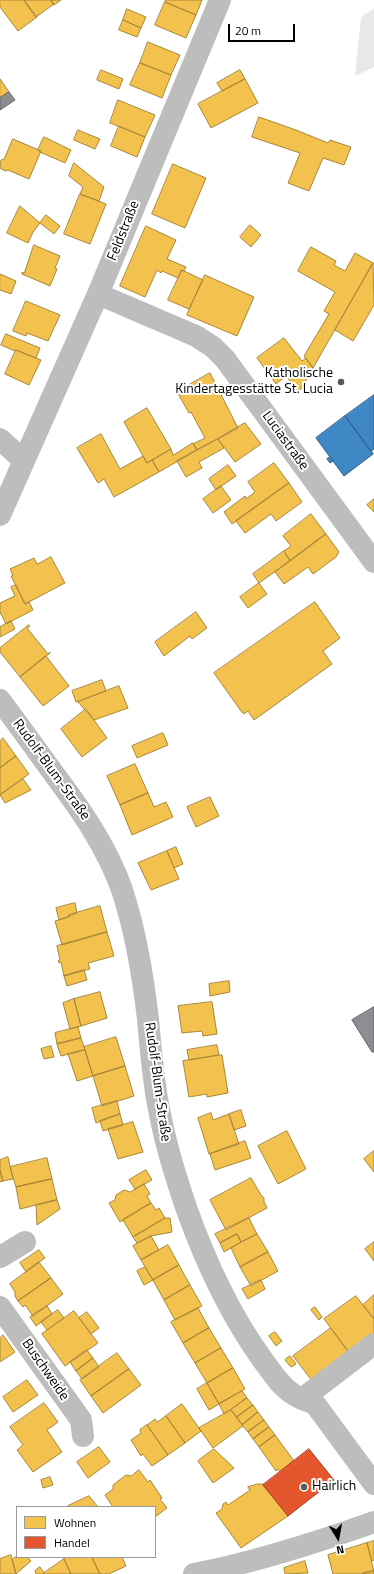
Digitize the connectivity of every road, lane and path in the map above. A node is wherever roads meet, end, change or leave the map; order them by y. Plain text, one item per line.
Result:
1 (220, 0) edge
2 (98, 294) junction
3 (0, 439) edge
4 (23, 460) junction
5 (0, 515) edge
6 (374, 562) edge
7 (0, 700) edge
8 (25, 1242) dead end
9 (0, 1257) edge
10 (0, 1307) edge
11 (374, 1344) edge
12 (302, 1399) junction
13 (83, 1436) dead end
14 (374, 1484) edge
15 (374, 1522) edge
16 (194, 1574) edge

1 - 2 street, Feldstraße
2 - 4 street, Feldstraße
2 - 6 street, Luciastraße
3 - 4 street
4 - 5 street, Feldstraße
7 - 12 street, Rudolf-Blum-Straße
8 - 9 street
10 - 13 street, Buschweide
11 - 12 street
12 - 14 street, Rudolf-Blum-Straße
15 - 16 street

